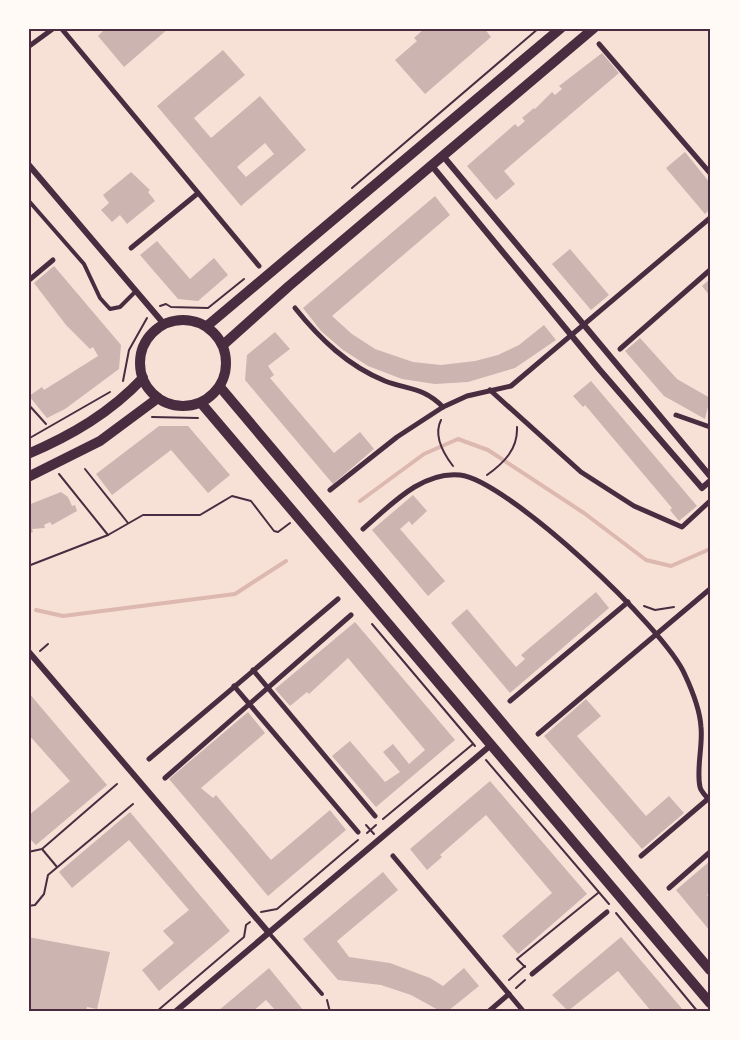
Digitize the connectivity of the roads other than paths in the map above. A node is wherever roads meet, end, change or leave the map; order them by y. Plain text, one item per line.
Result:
1 (54, 28) edge
2 (61, 28) edge
3 (561, 28) edge
4 (594, 28) edge
5 (598, 44) dead end
6 (28, 47) edge
7 (443, 156) junction
8 (28, 164) edge
9 (432, 166) junction
10 (711, 174) edge
11 (197, 194) junction
12 (28, 200) edge
13 (711, 218) edge
14 (131, 248) dead end
15 (53, 260) dead end
16 (259, 266) road end
17 (711, 270) edge
18 (28, 281) edge
19 (136, 291) junction
20 (295, 308) dead end
21 (164, 324) junction
22 (584, 324) junction
23 (207, 326) junction
24 (571, 335) junction
25 (223, 345) junction
26 (620, 349) dead end
27 (142, 378) junction
28 (220, 387) junction
29 (490, 390) junction
30 (158, 398) junction
31 (201, 403) junction
32 (443, 407) junction
33 (676, 415) dead end
34 (711, 428) edge
35 (28, 454) edge
36 (711, 476) edge
37 (28, 477) edge
38 (711, 481) edge
39 (330, 490) dead end
40 (711, 501) edge
41 (363, 529) dead end
42 (711, 589) edge
43 (338, 599) dead end
44 (628, 602) junction
45 (351, 615) dead end
46 (657, 633) junction
47 (28, 651) edge
48 (253, 670) junction
49 (234, 687) junction
50 (268, 688) junction
51 (510, 701) dead end
52 (249, 705) junction
53 (538, 734) dead end
54 (492, 744) junction
55 (149, 759) dead end
56 (165, 778) dead end
57 (710, 799) edge
58 (375, 816) dead end
59 (358, 832) dead end
60 (711, 852) edge
61 (393, 856) dead end
62 (641, 856) dead end
63 (669, 888) dead end
64 (607, 912) dead end
65 (269, 933) junction
66 (711, 970) edge
67 (533, 974) road end
68 (322, 994) road end
69 (509, 994) junction
70 (711, 1003) edge
71 (176, 1011) edge
72 (488, 1011) edge
73 (524, 1011) edge

1 - 6 street
2 - 11 street
3 - 23 main road
4 - 7 main road
5 - 10 street
7 - 9 main road
7 - 22 street
8 - 19 street
9 - 24 street
9 - 25 main road
11 - 14 street
11 - 16 street
12 - 19 lane
13 - 22 street
15 - 18 street
17 - 26 street
19 - 21 street
20 - 32 street
21 - 23 main road
21 - 27 main road
22 - 24 street
22 - 36 street
23 - 25 main road
24 - 29 street
24 - 38 street
25 - 28 main road
27 - 30 main road
27 - 35 main road
28 - 31 main road
28 - 66 main road
29 - 32 street
29 - 40 street
30 - 31 main road
30 - 37 main road
31 - 54 main road
32 - 39 street
33 - 34 street
41 - 44 street
42 - 46 street
43 - 48 street
44 - 46 street
44 - 51 street
45 - 50 street
46 - 53 street
46 - 57 street
47 - 65 street
48 - 49 street
48 - 50 street
49 - 52 street
49 - 55 street
50 - 52 street
50 - 58 street
52 - 56 street
52 - 59 street
54 - 65 street
54 - 70 main road
57 - 62 street
60 - 63 street
61 - 69 street
64 - 67 street
65 - 68 lane
65 - 71 street
69 - 72 street
69 - 73 street

